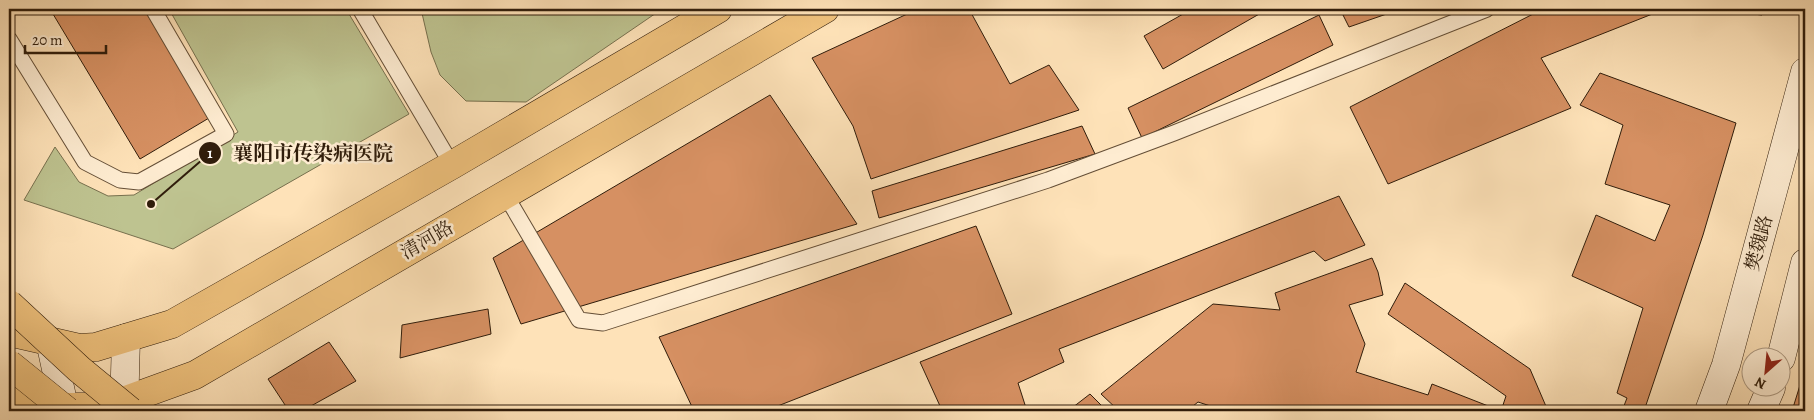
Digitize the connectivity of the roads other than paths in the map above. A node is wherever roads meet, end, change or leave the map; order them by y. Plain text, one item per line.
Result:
1 (153, 9) edge
2 (360, 9) edge
3 (718, 9) edge
4 (825, 9) edge
5 (1487, 9) edge
6 (9, 39) edge
7 (1805, 72) edge
8 (452, 165) junction
9 (505, 194) junction
10 (1805, 263) edge
11 (1801, 298) edge
12 (9, 304) edge
13 (9, 332) edge
14 (126, 338) junction
15 (50, 342) junction
16 (1784, 348) edge
17 (9, 364) edge
18 (1767, 398) edge
19 (9, 400) edge
20 (126, 408) edge
21 (66, 410) edge
22 (1709, 411) edge
23 (1761, 411) edge

1 - 6 lane
2 - 8 lane
3 - 8 main road
4 - 9 main road, 清河路
5 - 9 lane
7 - 22 street, 樊魏路
8 - 14 main road
9 - 20 main road, 清河路
10 - 11 street
11 - 16 street
12 - 20 main road, bridge
13 - 15 main road
14 - 15 main road
14 - 20 street
15 - 21 street
17 - 21 main road, bridge
18 - 23 street
19 - 21 main road, 清河路
20 - 21 main road, 清河路

